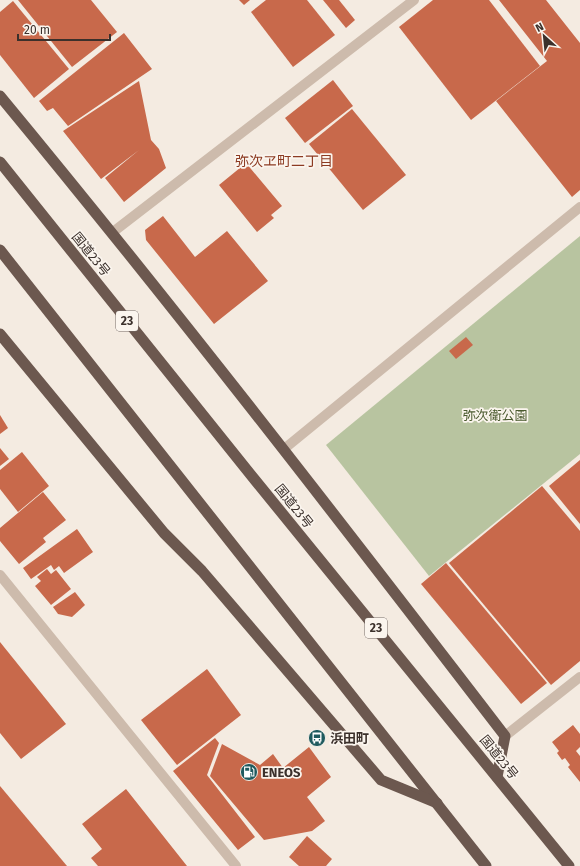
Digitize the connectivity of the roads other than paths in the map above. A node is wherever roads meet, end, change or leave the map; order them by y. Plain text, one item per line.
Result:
1 (414, 0) edge
2 (0, 96) edge
3 (0, 162) edge
4 (580, 207) edge
5 (113, 232) junction
6 (0, 250) edge
7 (0, 334) edge
8 (284, 449) junction
9 (0, 575) edge
10 (580, 677) edge
11 (505, 736) junction
12 (497, 776) junction
13 (439, 804) junction
14 (236, 866) edge
15 (486, 866) edge
16 (569, 866) edge

1 - 5 street
2 - 5 highway
3 - 12 highway, 国道23号 / 23
4 - 8 street
5 - 8 highway
6 - 13 highway
7 - 13 highway
8 - 11 highway
9 - 14 street
10 - 11 street
11 - 12 highway
12 - 16 highway, 国道23号 / 23
13 - 15 highway

